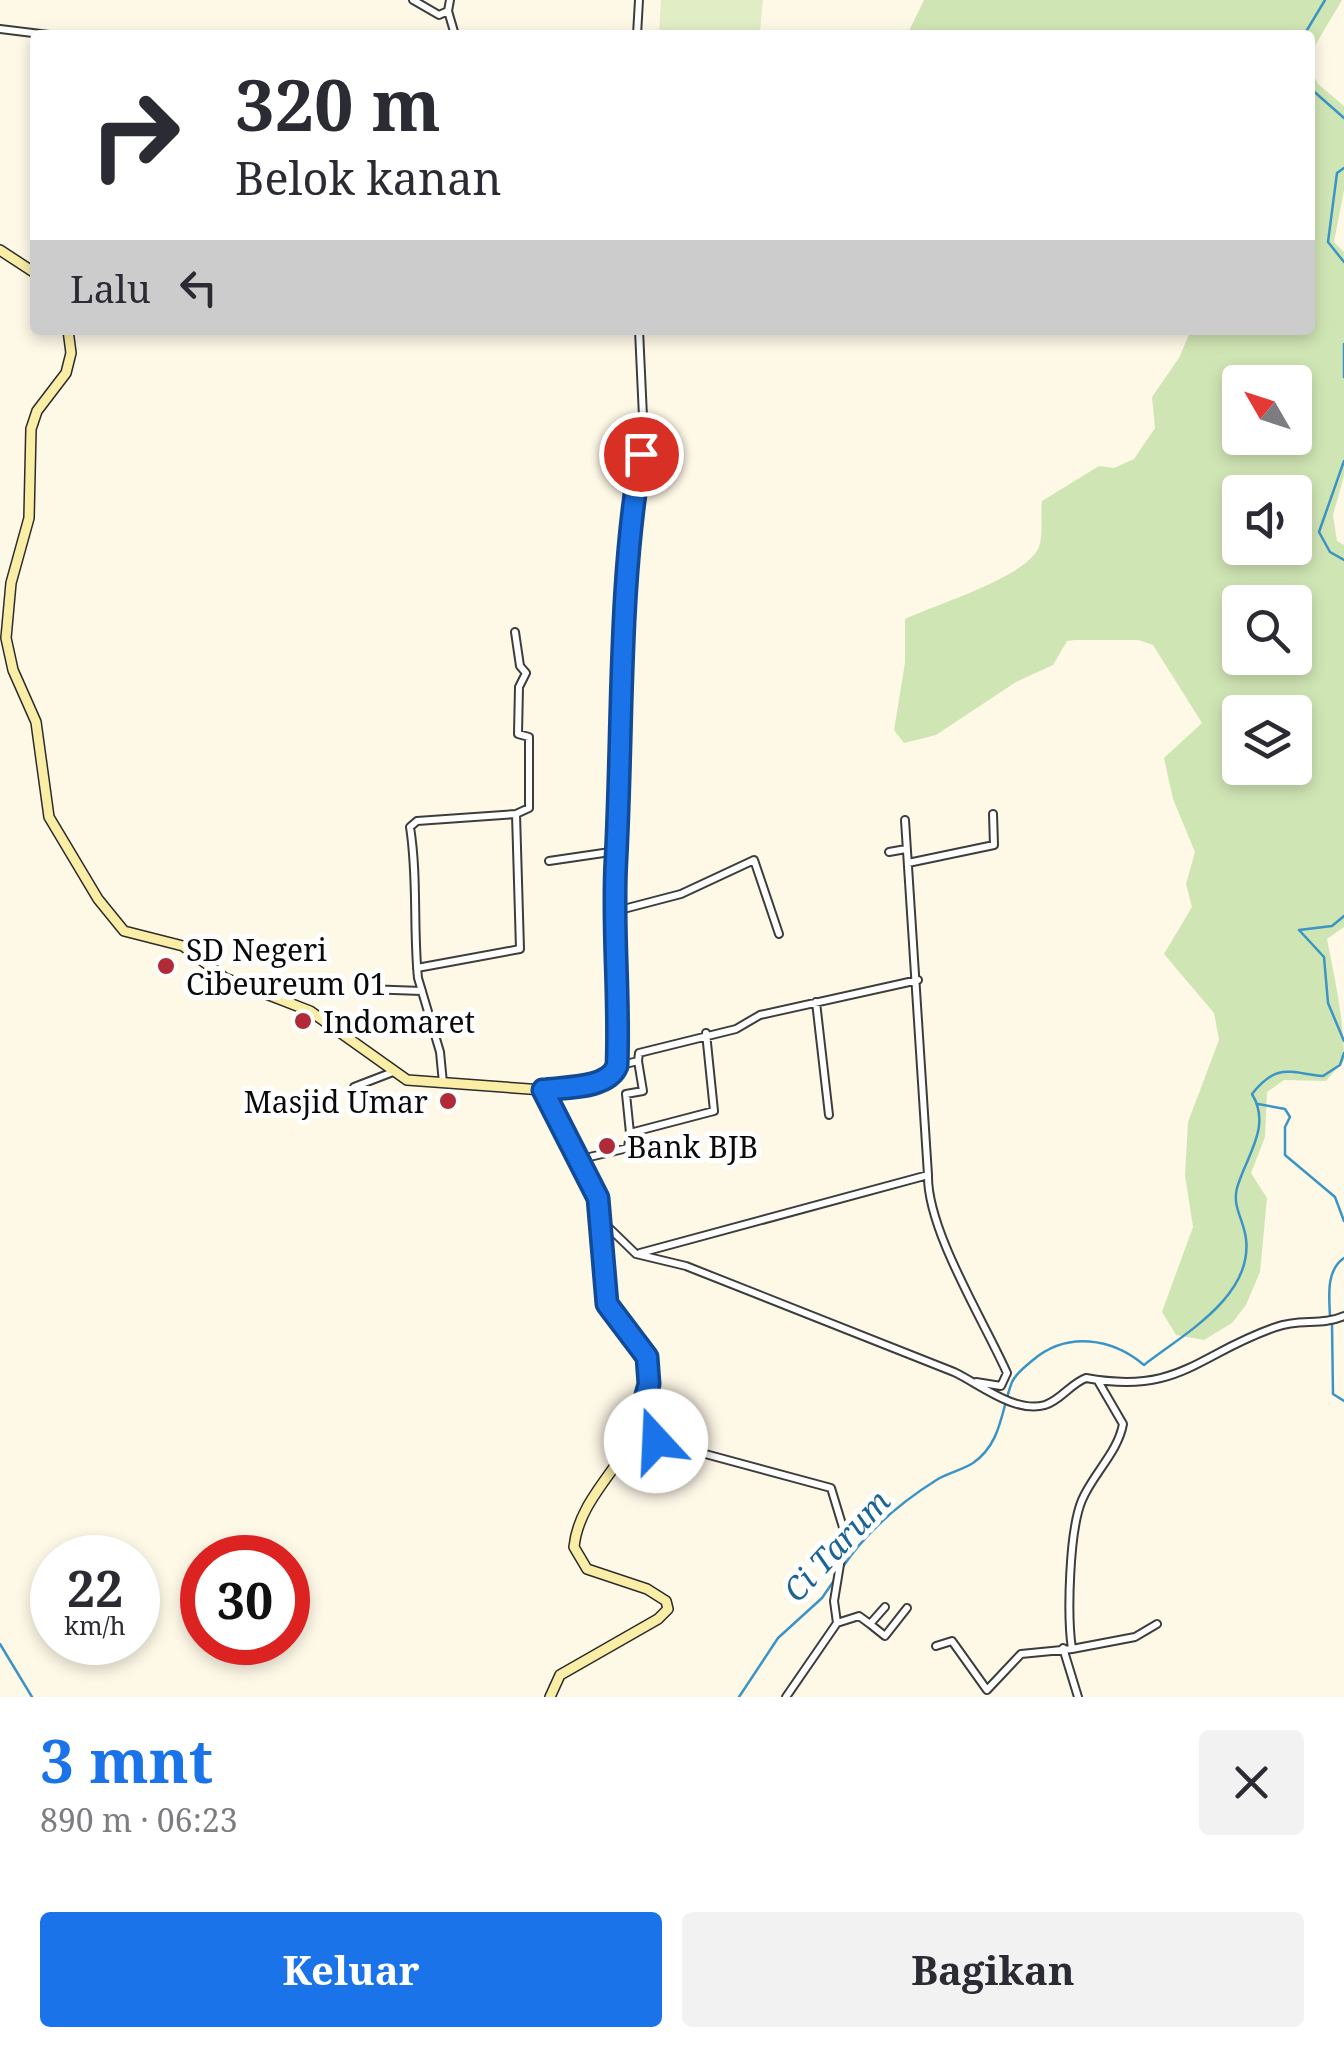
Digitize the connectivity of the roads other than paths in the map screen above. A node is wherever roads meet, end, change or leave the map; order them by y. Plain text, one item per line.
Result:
1 (412, 0) edge
2 (450, 0) edge
3 (639, 0) edge
4 (448, 12) junction
5 (0, 29) edge
6 (453, 30) edge
7 (637, 30) edge
8 (30, 33) edge
9 (0, 250) edge
10 (30, 270) edge
11 (69, 335) edge
12 (639, 335) edge
13 (515, 632) dead end
14 (516, 814) junction
15 (993, 814) dead end
16 (906, 820) dead end
17 (906, 849) junction
18 (617, 851) junction
19 (889, 852) dead end
20 (549, 862) dead end
21 (908, 863) junction
22 (616, 911) junction
23 (778, 934) dead end
24 (417, 968) junction
25 (918, 980) junction
26 (365, 989) dead end
27 (422, 991) junction
28 (816, 1002) junction
29 (706, 1033) junction
30 (638, 1061) junction
31 (617, 1066) junction
32 (394, 1072) junction
33 (443, 1083) junction
34 (354, 1087) dead end
35 (543, 1090) junction
36 (829, 1114) dead end
37 (630, 1133) junction
38 (580, 1159) junction
39 (928, 1175) junction
40 (602, 1221) junction
41 (636, 1254) junction
42 (1341, 1318) edge
43 (970, 1380) junction
44 (1097, 1380) junction
45 (635, 1435) junction
46 (885, 1606) dead end
47 (907, 1608) dead end
48 (837, 1622) junction
49 (870, 1624) junction
50 (1158, 1624) dead end
51 (936, 1646) dead end
52 (1063, 1648) junction
53 (1072, 1649) junction
54 (984, 1694) edge
55 (550, 1697) edge
56 (786, 1697) edge
57 (1078, 1697) edge

1 - 4 street
2 - 4 street
3 - 7 street
4 - 6 street
5 - 8 street
9 - 10 main road
11 - 32 main road
12 - 18 street
13 - 14 street
14 - 24 street
14 - 24 street
15 - 21 street
16 - 17 street
17 - 19 street
17 - 21 street
18 - 20 street
18 - 22 street
21 - 25 street
22 - 23 street
22 - 31 street
24 - 27 street
25 - 28 street
25 - 39 street
26 - 27 street
27 - 33 street
28 - 29 street
28 - 36 street
29 - 30 street
29 - 37 street
30 - 31 street
30 - 37 street
31 - 35 street
32 - 33 main road
32 - 34 street
33 - 35 main road
35 - 38 main road
37 - 38 street
38 - 40 main road
39 - 41 street
39 - 43 street
40 - 41 street
40 - 45 main road
41 - 43 street
42 - 44 street
43 - 44 street
44 - 53 street
45 - 48 street
45 - 55 main road
46 - 49 street
47 - 49 street
48 - 49 street
48 - 56 street
50 - 53 street
51 - 54 street
52 - 53 street
52 - 54 street
52 - 57 street

